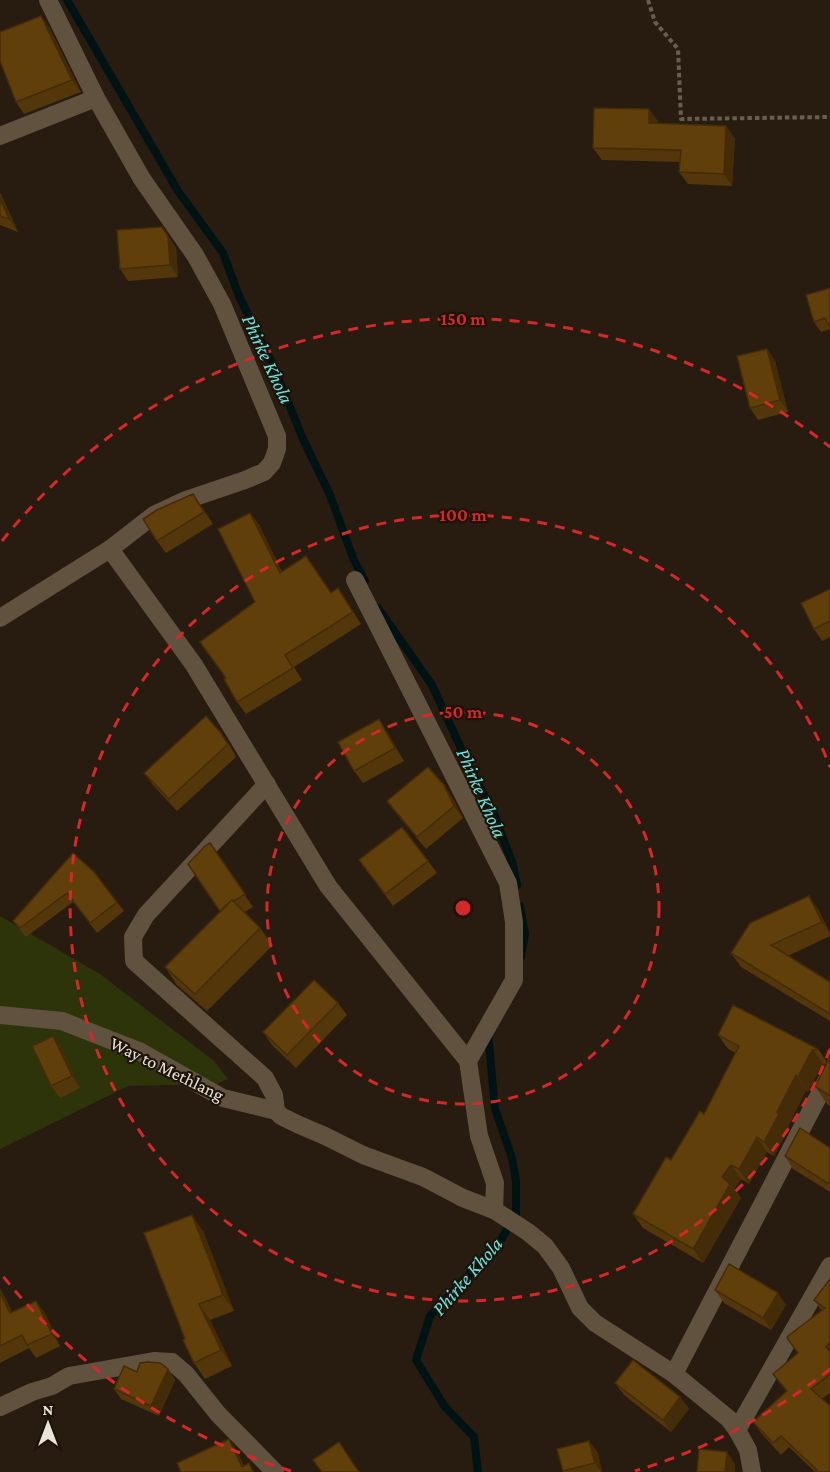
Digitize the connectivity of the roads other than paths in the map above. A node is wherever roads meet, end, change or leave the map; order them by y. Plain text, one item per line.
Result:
1 (48, 0) edge
2 (96, 98) junction
3 (0, 136) edge
4 (110, 549) junction
5 (355, 580) dead end
6 (0, 618) edge
7 (267, 784) junction
8 (0, 1015) edge
9 (468, 1061) junction
10 (830, 1074) edge
11 (276, 1111) junction
12 (494, 1210) junction
13 (830, 1266) edge
14 (674, 1374) junction
15 (0, 1407) edge
16 (737, 1430) junction
17 (275, 1472) edge
18 (752, 1472) edge

1 - 2 street
2 - 3 street
2 - 4 street
4 - 6 street
4 - 7 street
5 - 9 street
7 - 9 street
7 - 11 street
8 - 11 street, Way to Methlang
9 - 12 street
10 - 14 street
11 - 12 street, Way to Methlang
12 - 14 street, Way to Methlang
13 - 16 street
14 - 16 street, Way to Methlang
15 - 17 street
16 - 18 street, Way to Methlang

